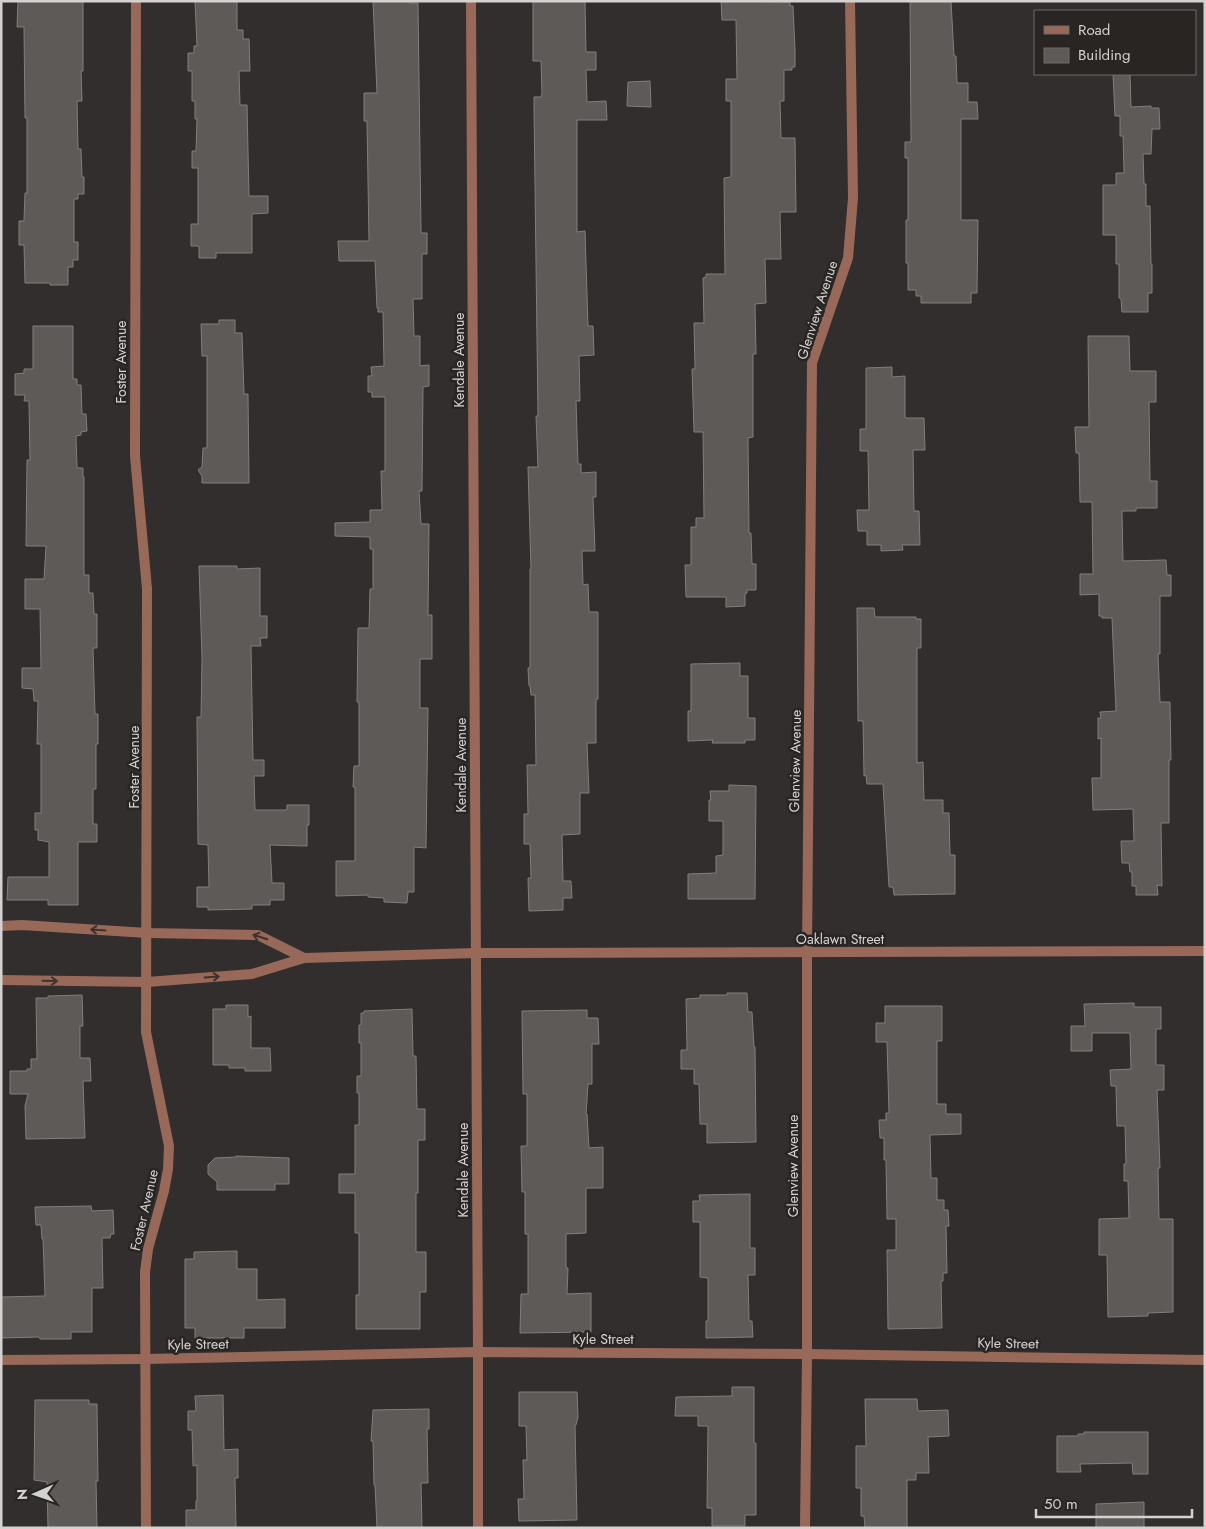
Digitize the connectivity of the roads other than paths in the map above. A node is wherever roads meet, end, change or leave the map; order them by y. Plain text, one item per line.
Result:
1 (136, 1) edge
2 (471, 1) edge
3 (850, 1) edge
4 (1, 926) edge
5 (147, 933) junction
6 (1205, 951) edge
7 (476, 953) junction
8 (807, 953) junction
9 (304, 958) junction
10 (1, 980) edge
11 (147, 982) junction
12 (478, 1352) junction
13 (807, 1354) junction
14 (146, 1359) junction
15 (1, 1360) edge
16 (1205, 1360) edge
17 (146, 1528) edge
18 (478, 1528) edge
19 (805, 1528) edge

1 - 5 street, Foster Avenue
2 - 7 street, Kendale Avenue
3 - 8 street, Glenview Avenue
5 -> 4 street
9 -> 5 street
5 - 11 street, Foster Avenue
6 - 8 street, Oaklawn Street
7 - 8 street, Oaklawn Street
7 - 9 street, Oaklawn Street
7 - 12 street, Kendale Avenue
8 - 13 street, Glenview Avenue
11 -> 9 street
10 -> 11 street
11 - 14 street, Foster Avenue
12 - 13 street, Kyle Street
12 - 14 street, Kyle Street
12 - 18 street, Kendale Avenue
13 - 16 street, Kyle Street
13 - 19 street, Glenview Avenue
14 - 15 street, Kyle Street
14 - 17 street, Foster Avenue

